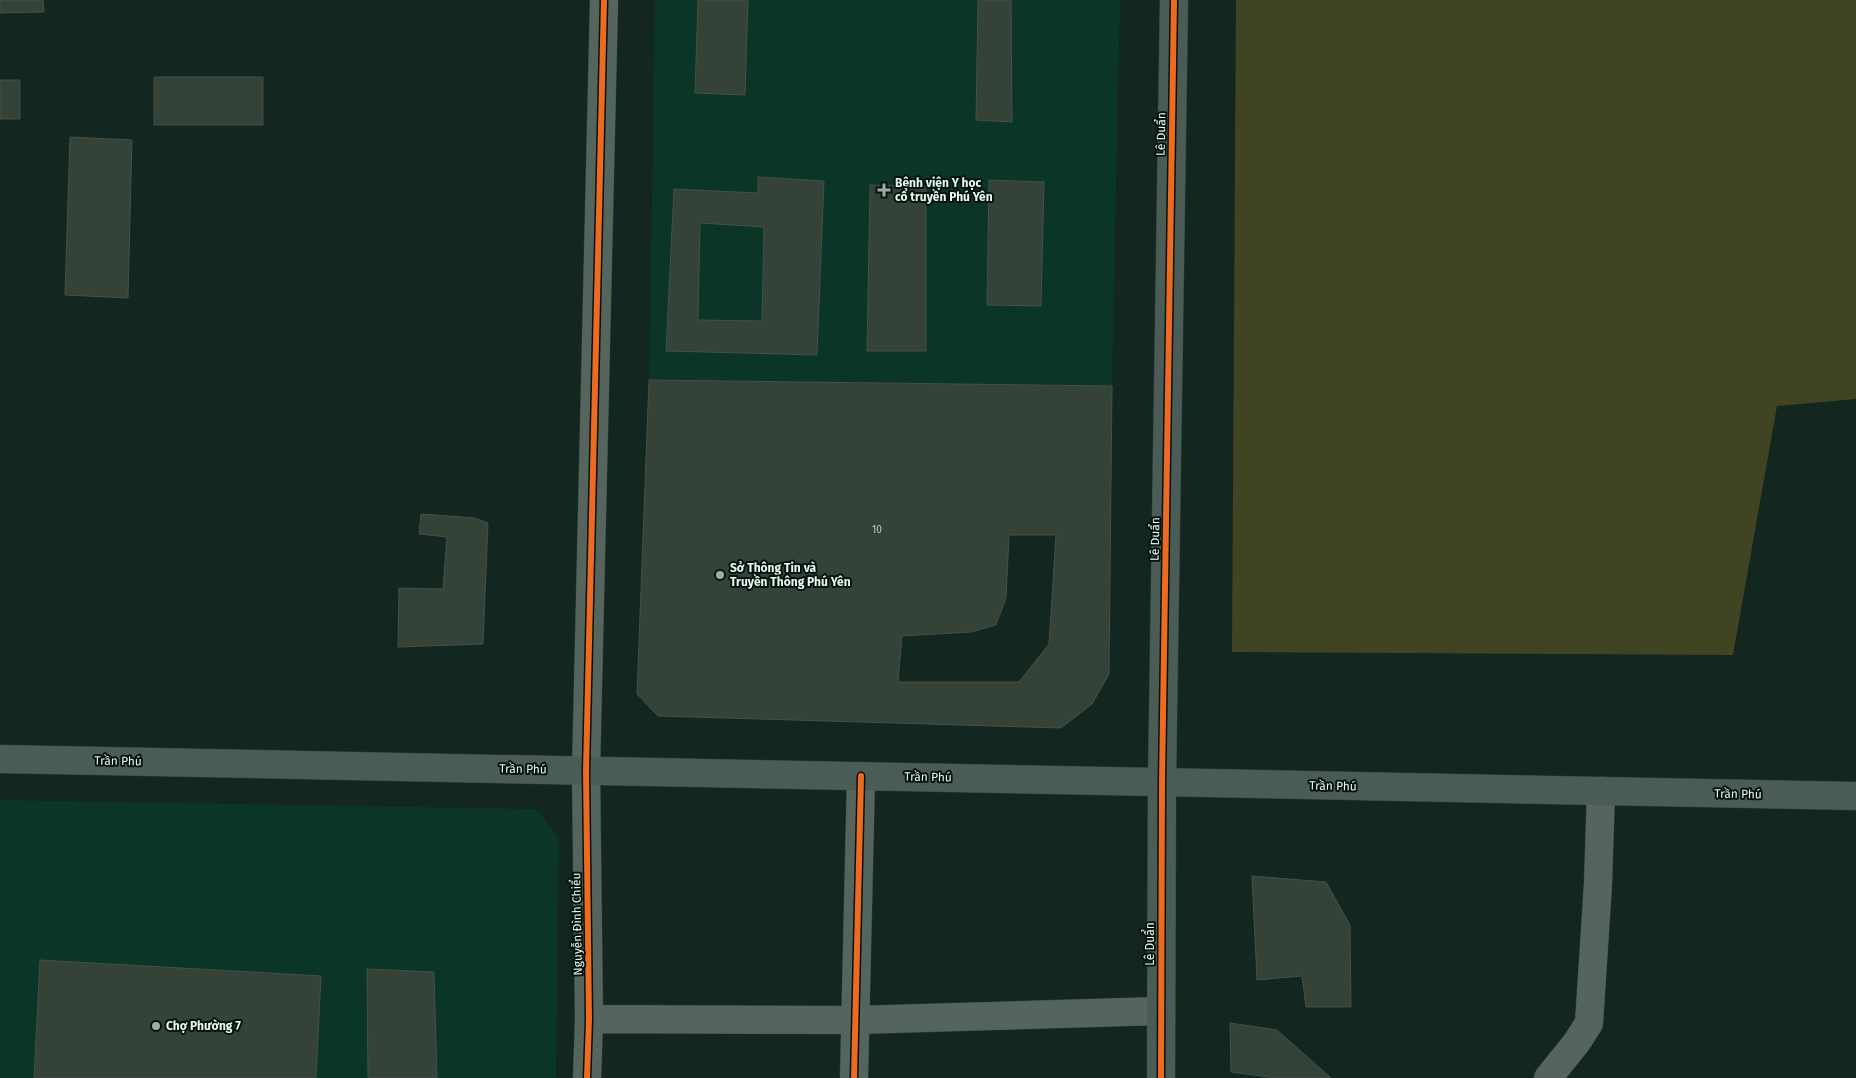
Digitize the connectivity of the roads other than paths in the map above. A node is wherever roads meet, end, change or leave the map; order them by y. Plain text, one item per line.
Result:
1 (604, 0) edge
2 (1174, 0) edge
3 (0, 759) edge
4 (586, 770) junction
5 (861, 776) junction
6 (1162, 782) junction
7 (1601, 791) junction
8 (1856, 796) edge
9 (1161, 1011) junction
10 (589, 1020) junction
11 (856, 1020) junction
12 (587, 1078) edge
13 (854, 1078) edge
14 (1161, 1078) edge
15 (1548, 1078) edge

1 - 4 street, Nguyễn Đình Chiểu
2 - 6 main road, Lê Duẩn
3 - 4 main road, Trần Phú
4 - 5 main road, Trần Phú
4 - 10 street, Nguyễn Đình Chiểu
5 - 6 main road, Trần Phú
5 - 11 street
6 - 7 main road, Trần Phú
6 - 9 main road, Lê Duẩn
7 - 8 main road, Trần Phú
7 - 15 street
9 - 11 street
9 - 14 main road, Lê Duẩn
10 - 11 street
10 - 12 street, Nguyễn Đình Chiểu
11 - 13 street

